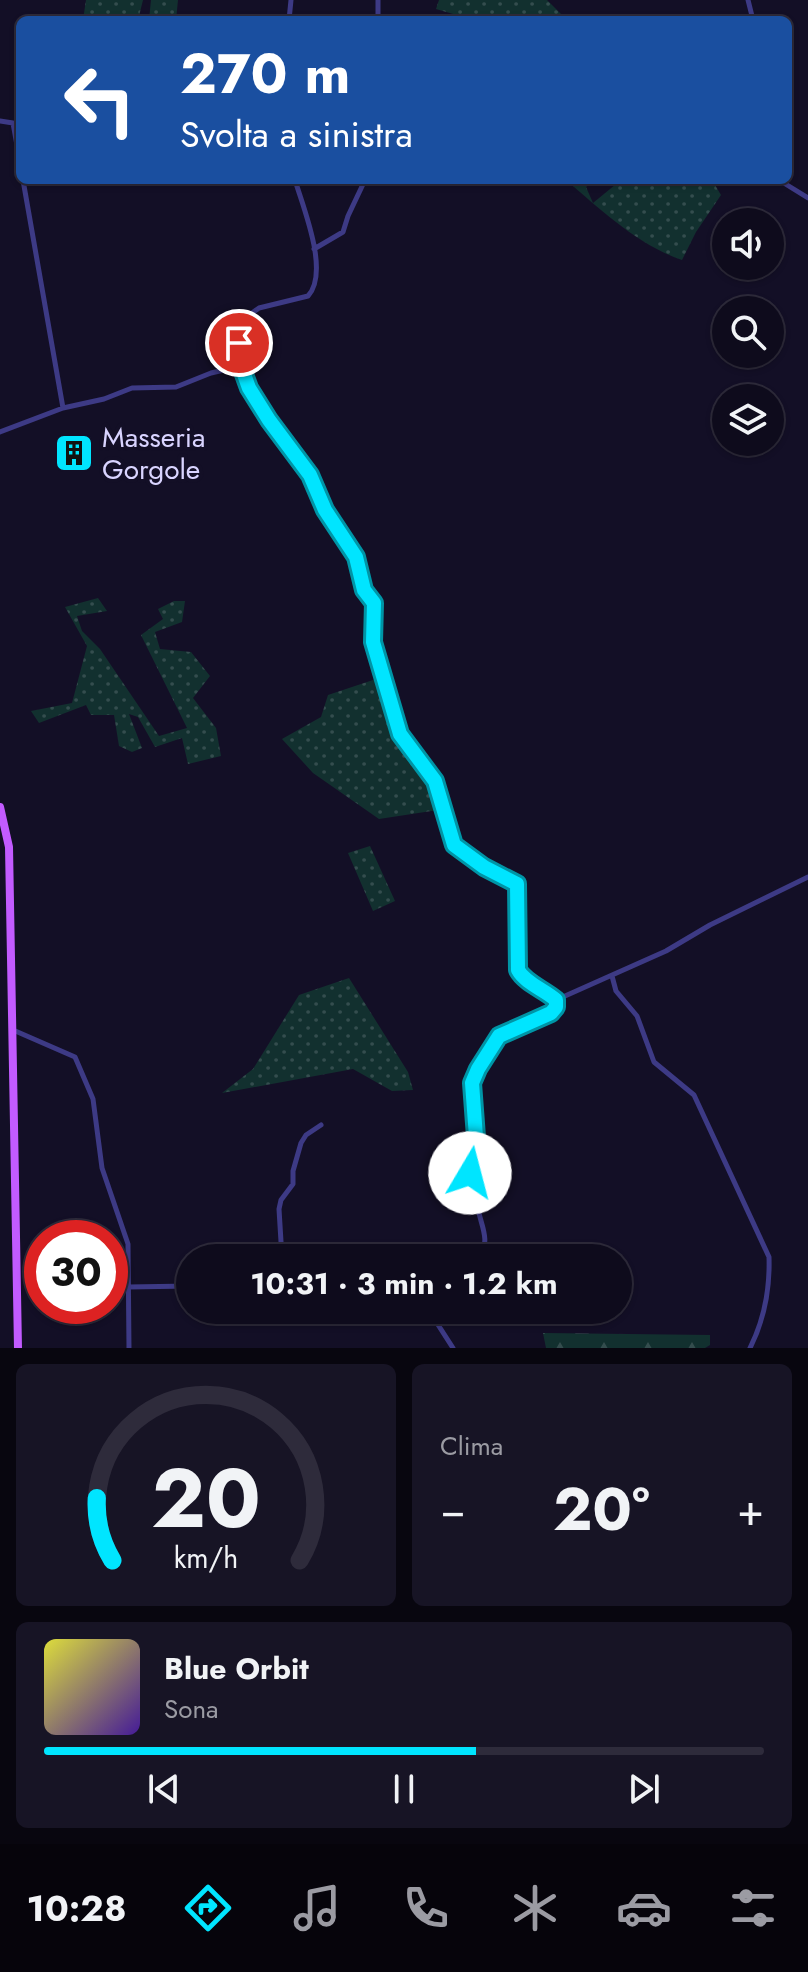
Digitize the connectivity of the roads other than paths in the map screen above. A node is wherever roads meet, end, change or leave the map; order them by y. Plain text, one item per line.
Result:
1 (0, 121) edge
2 (16, 140) edge
3 (24, 184) edge
4 (296, 184) edge
5 (363, 184) edge
6 (785, 184) edge
7 (808, 198) edge
8 (314, 249) junction
9 (241, 366) junction
10 (63, 408) junction
11 (0, 432) edge
12 (0, 807) edge
13 (808, 877) edge
14 (612, 976) junction
15 (556, 1000) junction
16 (12, 1030) junction
17 (321, 1125) dead end
18 (120, 1220) edge
19 (281, 1244) edge
20 (485, 1244) edge
21 (176, 1286) edge
22 (128, 1287) joint
23 (438, 1324) edge
24 (18, 1348) edge
25 (129, 1348) edge
26 (453, 1348) edge
27 (750, 1348) edge

1 - 2 street
3 - 10 street
4 - 8 street
5 - 8 street
6 - 7 street
8 - 9 street
9 - 10 street
9 - 15 street
10 - 11 street
12 - 16 main road
13 - 14 street
14 - 15 street
14 - 27 street
15 - 20 street
16 - 18 street
16 - 24 main road
17 - 19 street
21 - 22 street
22 - 25 street
23 - 26 street

